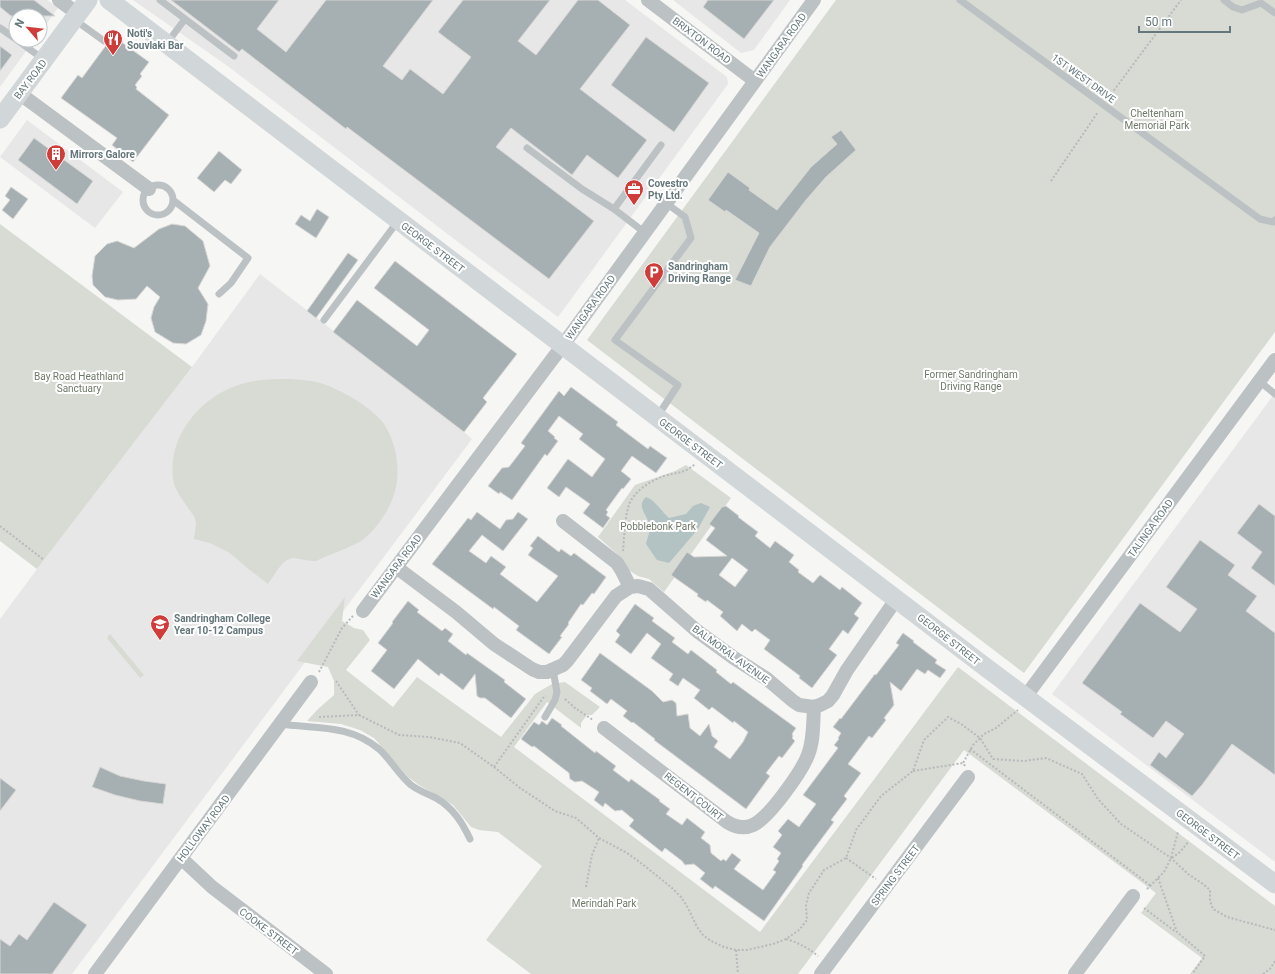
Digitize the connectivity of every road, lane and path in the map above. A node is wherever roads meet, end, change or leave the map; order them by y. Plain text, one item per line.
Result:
1 (59, 0) edge
2 (108, 0) edge
3 (160, 0) edge
4 (648, 0) edge
5 (814, 0) edge
6 (960, 0) edge
7 (1181, 0) edge
8 (1224, 0) edge
9 (1262, 1) edge
10 (80, 11) edge
11 (1275, 13) edge
12 (185, 19) junction
13 (104, 41) dead end
14 (166, 44) junction
15 (28, 48) edge
16 (234, 56) dead end
17 (44, 60) junction
18 (755, 80) junction
19 (19, 93) junction
20 (1103, 105) junction
21 (0, 119) edge
22 (661, 145) dead end
23 (527, 148) dead end
24 (1051, 181) dead end
25 (149, 189) junction
26 (173, 200) junction
27 (666, 203) junction
28 (614, 209) junction
29 (1275, 220) edge
30 (398, 221) junction
31 (644, 232) junction
32 (219, 294) dead end
33 (324, 320) dead end
34 (562, 345) junction
35 (1275, 360) edge
36 (1259, 381) junction
37 (1275, 394) edge
38 (657, 417) junction
39 (705, 453) junction
40 (563, 520) dead end
41 (0, 526) edge
42 (44, 560) dead end
43 (617, 563) junction
44 (396, 567) junction
45 (630, 587) junction
46 (897, 598) junction
47 (363, 611) joint
48 (554, 670) junction
49 (336, 681) dead end
50 (311, 682) joint
51 (557, 692) junction
52 (1026, 696) junction
53 (814, 707) junction
54 (359, 715) junction
55 (315, 717) dead end
56 (545, 717) dead end
57 (280, 724) junction
58 (604, 728) joint
59 (980, 738) junction
60 (970, 750) junction
61 (964, 763) junction
62 (494, 767) junction
63 (913, 771) junction
64 (968, 777) joint
65 (1178, 832) dead end
66 (599, 838) junction
67 (470, 839) dead end
68 (1189, 841) dead end
69 (846, 858) junction
70 (1171, 858) junction
71 (178, 862) junction
72 (1158, 878) junction
73 (1275, 884) edge
74 (887, 886) junction
75 (1150, 886) junction
76 (586, 887) dead end
77 (1147, 889) dead end
78 (1133, 896) dead end
79 (1144, 908) dead end
80 (1275, 930) edge
81 (1177, 932) junction
82 (786, 939) junction
83 (736, 950) junction
84 (1275, 961) edge
85 (824, 969) edge
86 (95, 974) edge
87 (326, 974) edge
88 (738, 974) edge
89 (1076, 974) edge
90 (1192, 974) edge
91 (1262, 974) edge

1 - 10 street
2 - 14 street, GEORGE STREET
3 - 12 lane
4 - 18 street, BRIXTON ROAD
5 - 18 street, WANGARA ROAD
6 - 20 lane, 1ST WEST DRIVE
7 - 20 path
8 - 9 lane
9 - 11 lane
10 - 13 lane
10 - 17 street, BAY ROAD
12 - 14 lane
12 - 16 lane
14 - 30 street, GEORGE STREET
15 - 17 lane
17 - 19 street, BAY ROAD
18 - 27 street, WANGARA ROAD
19 - 21 street, BAY ROAD
19 - 25 street
20 - 24 path
20 - 29 lane, 1ST WEST DRIVE
22 - 28 lane
23 - 28 lane
25 - 26 lane
25 - 26 lane
26 - 32 lane
27 - 31 street, WANGARA ROAD
27 - 38 lane
28 - 31 lane
30 - 33 lane
30 - 34 street, GEORGE STREET
31 - 34 street, WANGARA ROAD
34 - 38 street, GEORGE STREET
34 - 44 street, WANGARA ROAD
35 - 36 street, TALINGA ROAD
36 - 37 lane
36 - 52 street, TALINGA ROAD
38 - 39 street, GEORGE STREET
39 - 43 path
39 - 46 street, GEORGE STREET
40 - 43 street
41 - 42 path
43 - 45 street
44 - 47 street, WANGARA ROAD
44 - 48 street
45 - 48 street
45 - 53 street, BALMORAL AVENUE
46 - 52 street, GEORGE STREET
46 - 53 street
47 - 50 path
48 - 51 lane
49 - 54 path
50 - 57 street, HOLLOWAY ROAD
51 - 56 lane
51 - 58 path
51 - 62 path
52 - 59 path
52 - 73 street, GEORGE STREET
53 - 58 street, REGENT COURT
54 - 55 path
54 - 62 path
57 - 67 lane
57 - 71 street, HOLLOWAY ROAD
59 - 60 path
59 - 63 path
59 - 70 path
60 - 61 path
60 - 75 path
61 - 63 path
61 - 64 path
62 - 66 path
63 - 69 path
64 - 74 street, SPRING STREET
65 - 70 path
66 - 76 path
66 - 83 path
68 - 70 path
69 - 74 path
69 - 82 path
70 - 72 path
70 - 80 path
71 - 86 street, HOLLOWAY ROAD
71 - 87 street, COOKE STREET
72 - 75 path
72 - 81 path
74 - 85 street, SPRING STREET
75 - 77 path
78 - 89 street
79 - 81 path
81 - 90 path
82 - 83 path
82 - 85 path
83 - 88 path
84 - 91 path

